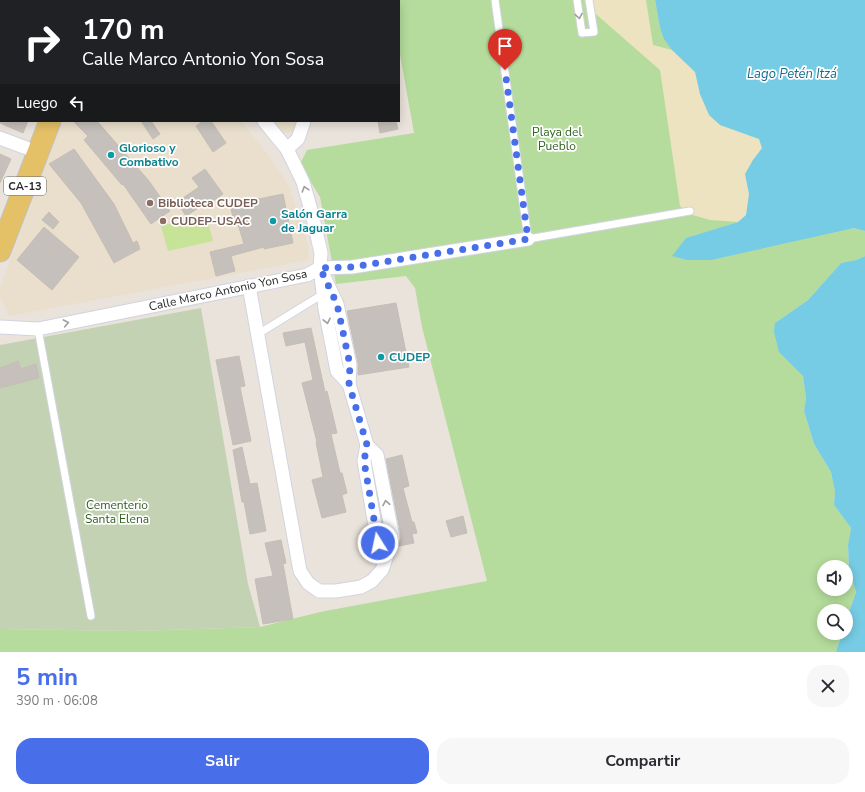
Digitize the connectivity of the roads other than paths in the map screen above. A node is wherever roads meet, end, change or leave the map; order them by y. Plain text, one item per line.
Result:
1 (495, 0) edge
2 (577, 0) edge
3 (589, 0) edge
4 (39, 122) edge
5 (50, 122) edge
6 (265, 122) edge
7 (304, 122) edge
8 (0, 138) edge
9 (29, 149) junction
10 (287, 149) junction
11 (690, 210) dead end
12 (0, 216) edge
13 (528, 239) junction
14 (0, 251) edge
15 (320, 268) junction
16 (249, 286) junction
17 (323, 294) junction
18 (0, 327) edge
19 (38, 329) junction
20 (258, 334) junction
21 (349, 384) junction
22 (90, 616) dead end

1 - 13 lane
2 -> 3 lane
4 - 9 main road, CA-13
5 - 14 main road, CA-13
6 - 10 street
7 - 10 street
8 - 9 street
9 - 12 main road, CA-13
15 -> 10 street
11 - 13 lane
13 - 15 street, Calle Marco Antonio Yon Sosa
15 - 16 street, Calle Marco Antonio Yon Sosa
15 - 17 street
15 - 21 street
19 -> 16 street, Calle Marco Antonio Yon Sosa
16 - 20 street
17 - 20 lane
17 -> 21 street
18 - 19 street, Calle Marco Antonio Yon Sosa
19 - 22 lane
20 - 21 street

